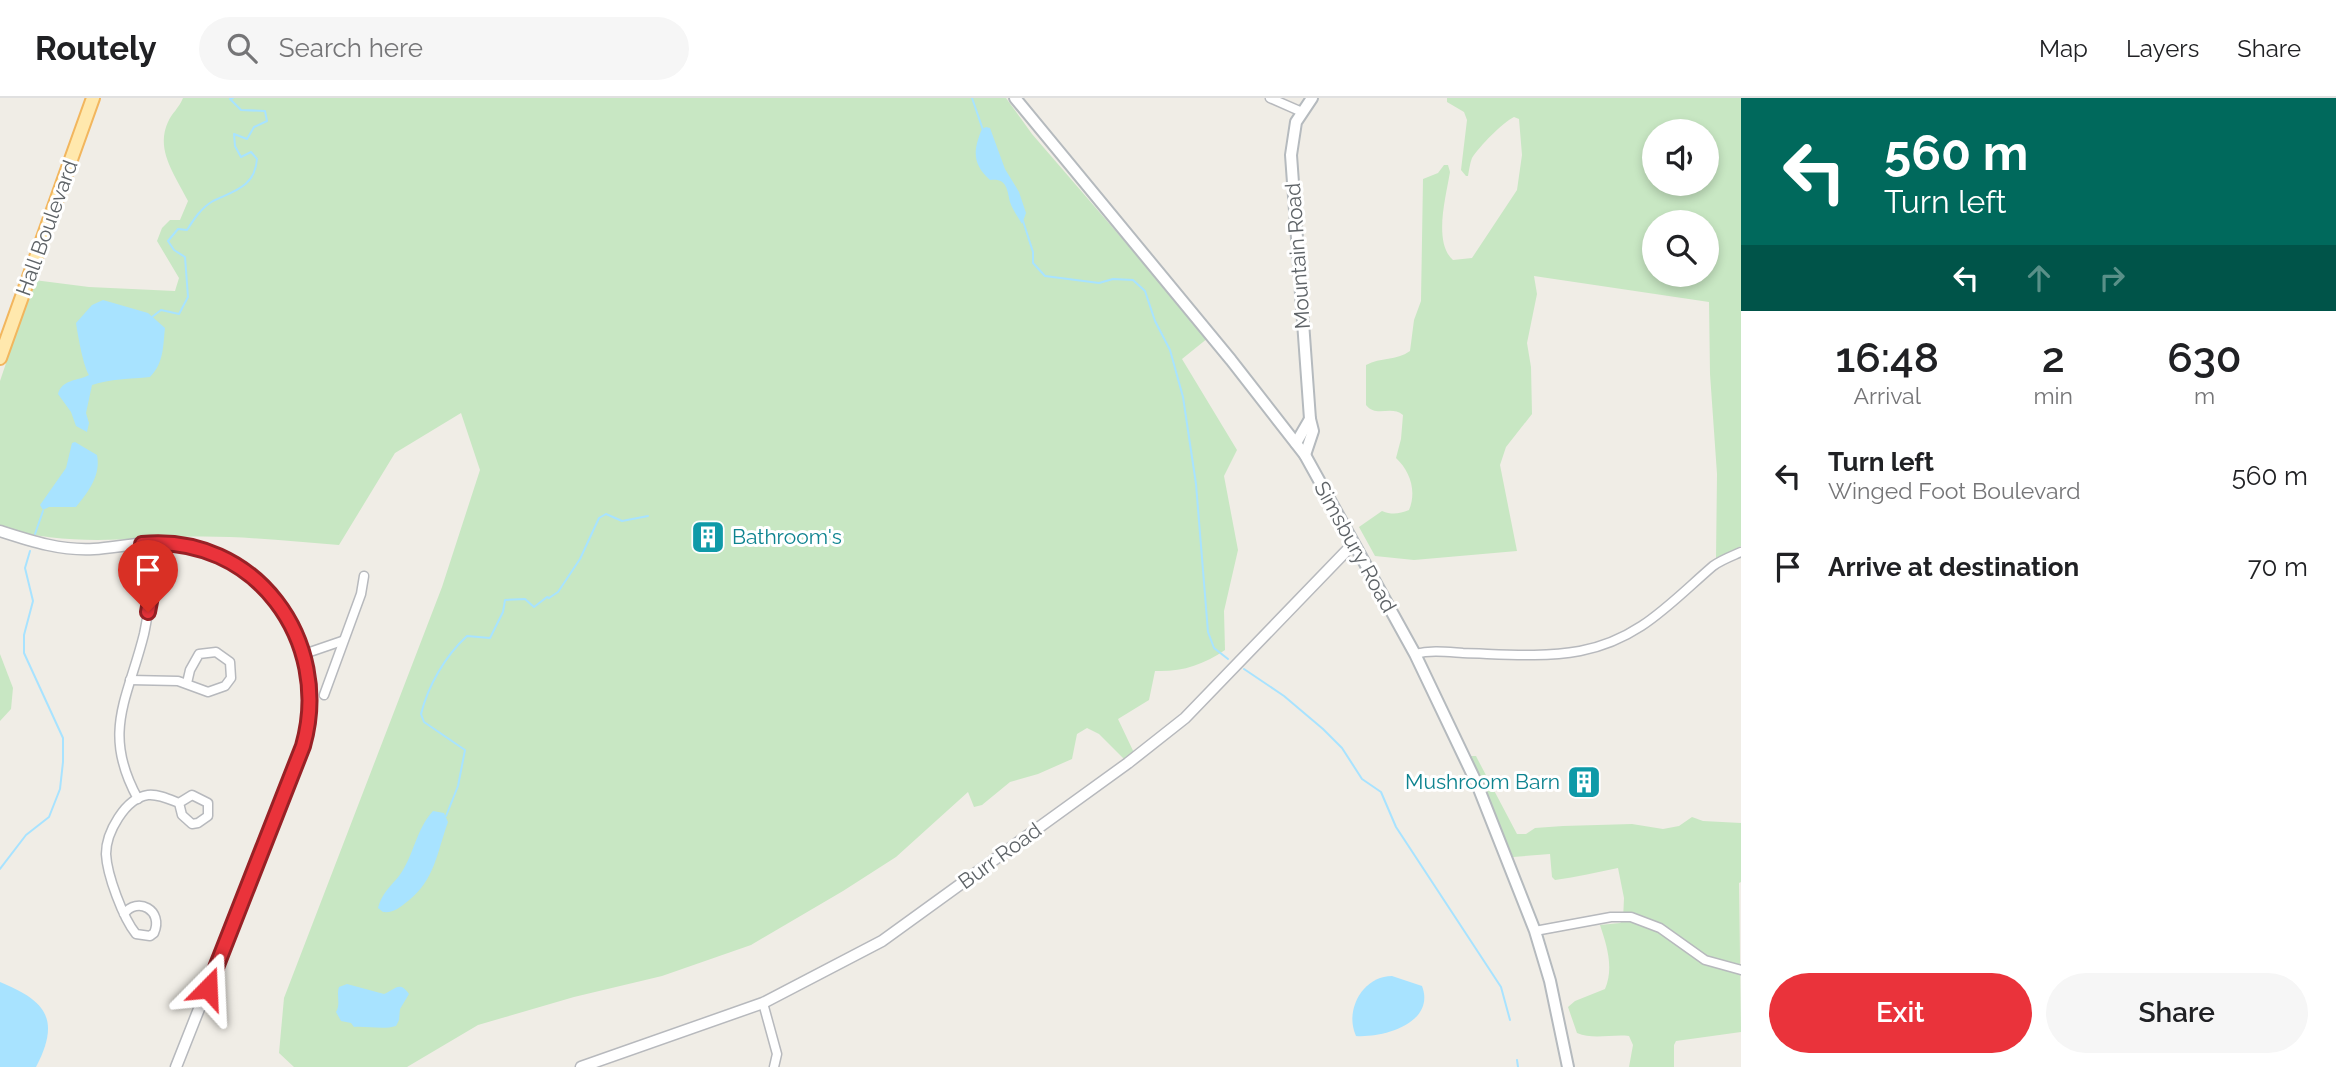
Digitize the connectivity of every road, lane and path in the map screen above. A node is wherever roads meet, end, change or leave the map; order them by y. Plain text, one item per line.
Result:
1 (93, 98) edge
2 (1015, 98) edge
3 (1270, 98) edge
4 (1312, 98) edge
5 (1302, 112) junction
6 (0, 358) edge
7 (1310, 419) junction
8 (1296, 443) junction
9 (1305, 455) junction
10 (0, 531) edge
11 (147, 544) junction
12 (1353, 544) junction
13 (1741, 552) edge
14 (363, 576) dead end
15 (342, 641) junction
16 (304, 654) junction
17 (1415, 654) junction
18 (130, 680) junction
19 (187, 683) junction
20 (324, 695) dead end
21 (138, 799) junction
22 (179, 803) dead end
23 (124, 914) junction
24 (1535, 931) junction
25 (1741, 970) edge
26 (763, 1003) junction
27 (176, 1067) edge
28 (581, 1067) edge
29 (774, 1067) edge
30 (1567, 1067) edge

1 - 6 main road, Hall Boulevard
2 - 8 main road, Simsbury Road
3 - 5 street
4 - 5 main road, Mountain Road
5 - 7 main road, Mountain Road
7 - 8 main road
7 - 9 main road, Mountain Road
8 - 9 main road, Simsbury Road
9 - 12 main road, Simsbury Road
10 - 11 street
11 - 16 street
11 - 18 street
12 - 17 main road, Simsbury Road
12 - 26 street, Burr Road
13 - 17 street
14 - 15 street
15 - 16 street
15 - 20 street
16 - 27 street
17 - 24 main road, Simsbury Road
18 - 19 street
18 - 21 street
19 - 19 street
21 - 22 street
21 - 23 street
23 - 23 street
24 - 25 street
24 - 30 main road, Simsbury Road
26 - 28 street, Burr Road
26 - 29 street

